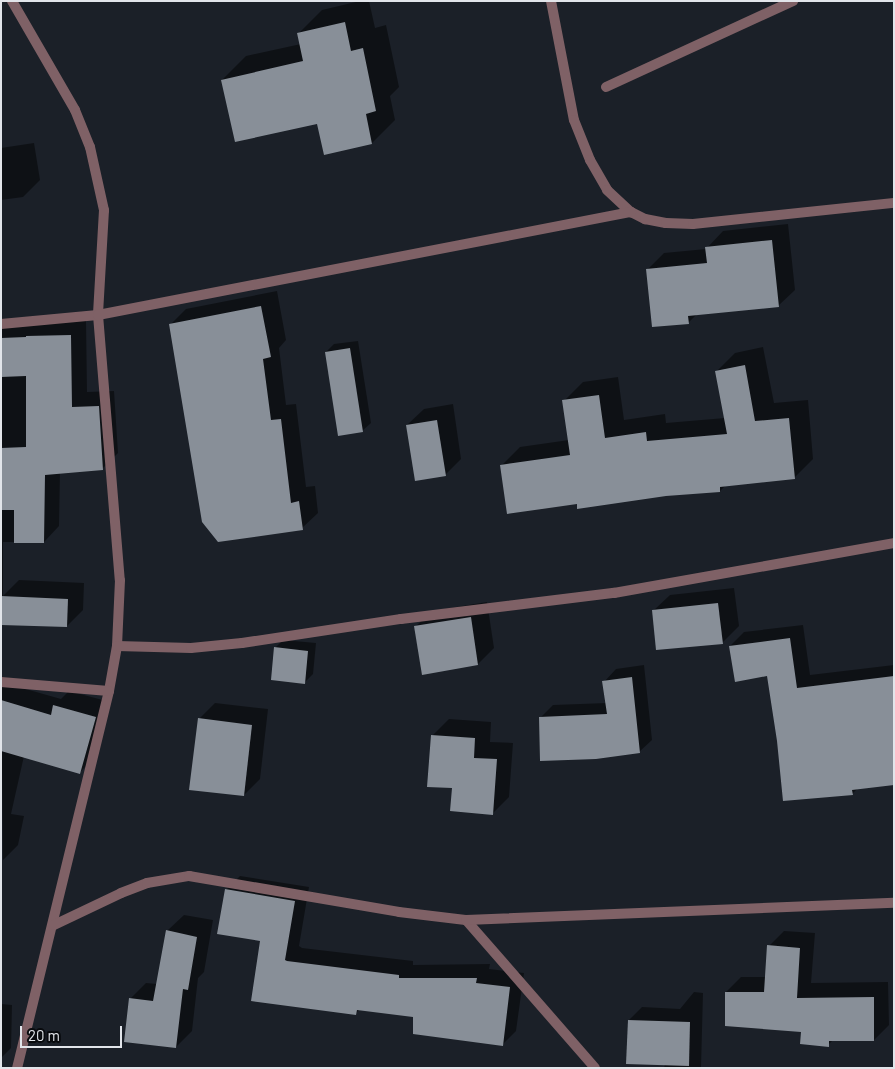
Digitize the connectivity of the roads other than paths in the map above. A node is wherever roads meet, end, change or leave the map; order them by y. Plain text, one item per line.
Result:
1 (12, 1) edge
2 (551, 1) edge
3 (793, 1) edge
4 (606, 86) dead end
5 (894, 203) edge
6 (631, 212) junction
7 (98, 315) junction
8 (1, 324) edge
9 (894, 543) edge
10 (117, 646) junction
11 (1, 682) edge
12 (109, 691) junction
13 (894, 903) edge
14 (466, 920) junction
15 (54, 925) junction
16 (17, 1068) edge
17 (595, 1068) edge

1 - 7 street
2 - 6 street
3 - 4 street
5 - 6 street
6 - 7 street
7 - 8 street
7 - 10 street
9 - 10 street
10 - 12 street
11 - 12 street
12 - 15 street
13 - 14 street
14 - 15 street
14 - 17 street
15 - 16 street

